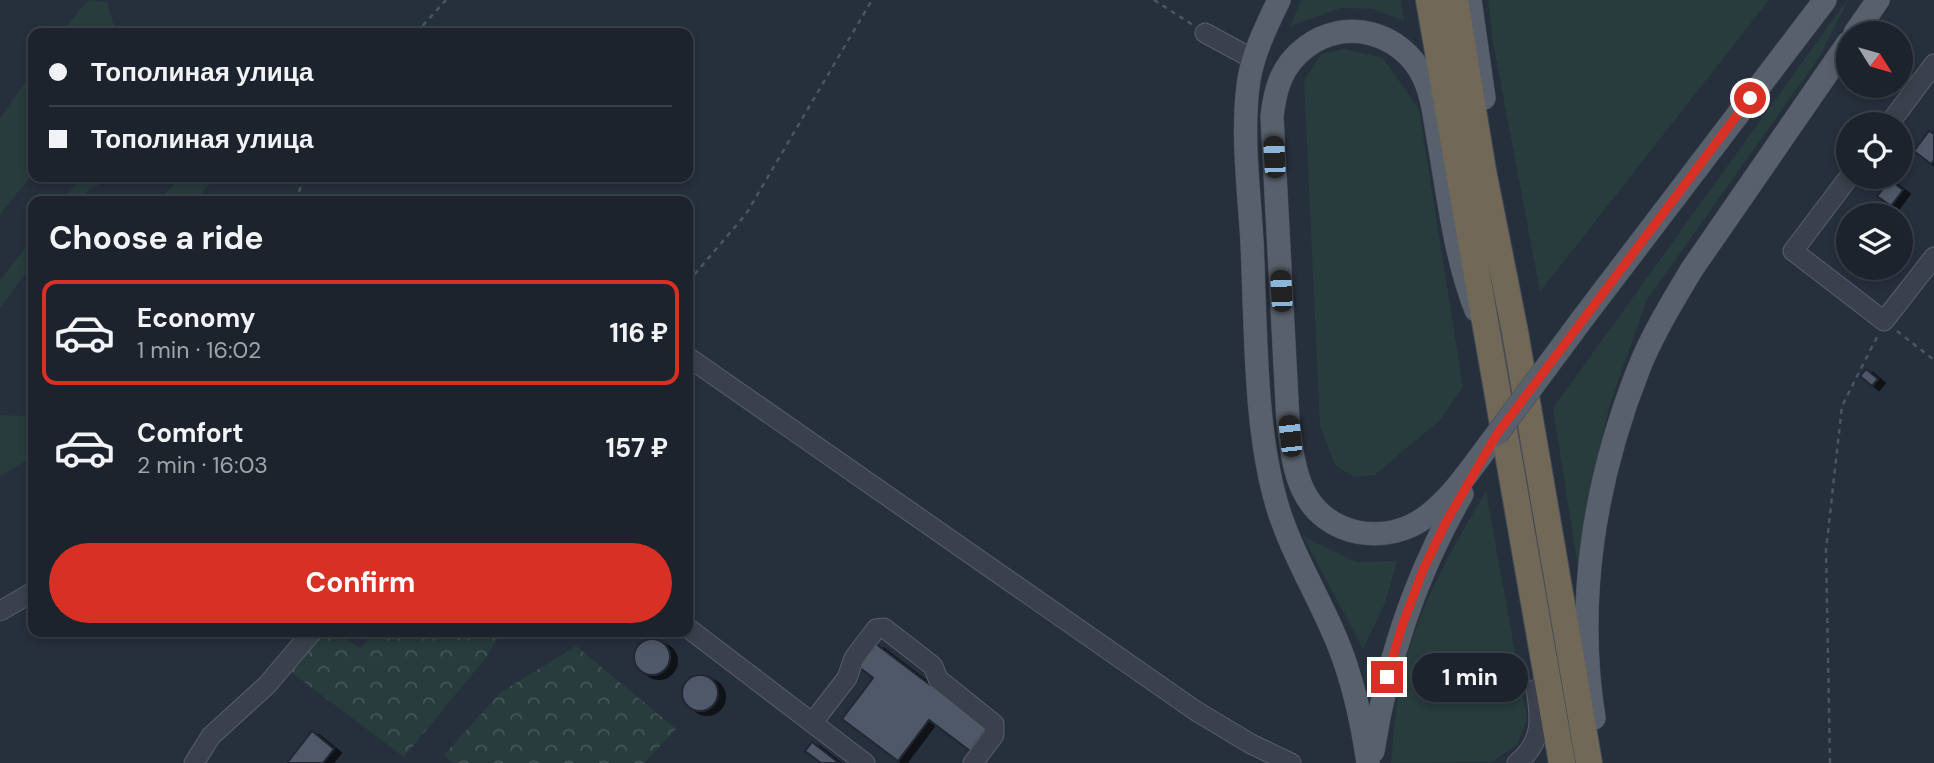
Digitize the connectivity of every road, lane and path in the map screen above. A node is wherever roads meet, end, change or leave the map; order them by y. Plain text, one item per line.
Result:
1 (446, 0) edge
2 (872, 0) edge
3 (1154, 0) edge
4 (1279, 0) edge
5 (1429, 0) edge
6 (1455, 0) edge
7 (1470, 0) edge
8 (1825, 0) edge
9 (1878, 0) edge
10 (1863, 21) edge
11 (421, 28) edge
12 (1205, 33) joint
13 (1253, 59) junction
14 (1836, 60) edge
15 (1934, 64) edge
16 (1898, 112) edge
17 (1483, 171) junction
18 (1840, 189) edge
19 (1934, 257) edge
20 (693, 276) edge
21 (1884, 321) junction
22 (1489, 342) junction
23 (693, 360) edge
24 (1934, 360) edge
25 (1463, 484) junction
26 (1526, 552) junction
27 (28, 595) edge
28 (0, 611) edge
29 (693, 632) edge
30 (308, 637) edge
31 (1370, 720) junction
32 (813, 722) junction
33 (194, 763) edge
34 (865, 763) edge
35 (973, 763) edge
36 (1291, 763) edge
37 (1370, 763) edge
38 (1517, 763) edge
39 (1562, 763) edge
40 (1589, 763) edge
41 (1601, 763) edge
42 (1830, 763) edge

1 - 11 path
2 - 20 path
3 - 12 path
4 - 13 main road
5 - 22 highway
6 - 17 highway
7 - 17 main road
8 - 25 main road, bridge
9 - 10 main road
12 - 13 street
13 - 31 main road
14 - 41 main road
15 - 16 street
17 - 40 highway
18 - 21 street
19 - 21 street
21 - 24 path
21 - 42 path
22 - 25 main road
22 - 26 highway
23 - 36 street
25 - 31 main road
26 - 38 street
26 - 39 highway
27 - 28 street
29 - 32 street
30 - 33 street
31 - 37 main road
32 - 34 street
32 - 35 street

